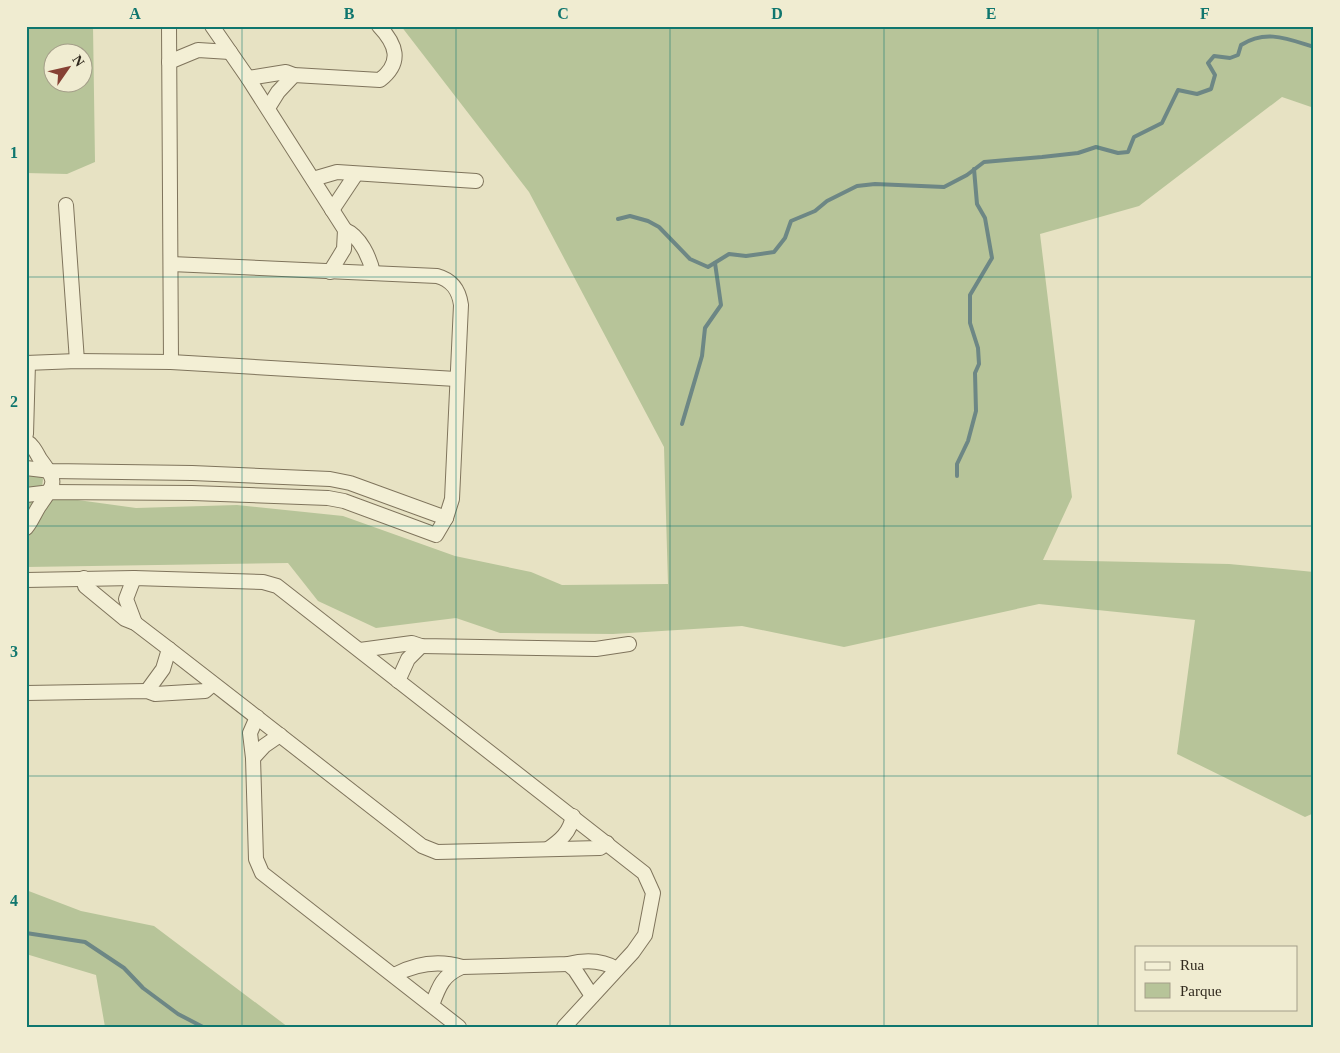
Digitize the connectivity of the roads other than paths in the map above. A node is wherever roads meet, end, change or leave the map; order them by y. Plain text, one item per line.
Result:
1 (169, 26) edge
2 (212, 26) edge
3 (378, 26) edge
4 (230, 52) junction
5 (169, 62) junction
6 (294, 75) junction
7 (248, 78) junction
8 (268, 108) junction
9 (356, 174) junction
10 (313, 179) junction
11 (476, 181) dead end
12 (66, 205) dead end
13 (332, 210) junction
14 (344, 230) junction
15 (171, 264) junction
16 (330, 272) junction
17 (372, 273) junction
18 (77, 360) junction
19 (171, 362) junction
20 (27, 363) edge
21 (456, 379) junction
22 (26, 434) edge
23 (26, 441) edge
24 (26, 468) edge
25 (51, 471) junction
26 (51, 492) junction
27 (26, 495) edge
28 (446, 518) junction
29 (26, 528) edge
30 (84, 578) junction
31 (134, 578) junction
32 (26, 580) edge
33 (135, 623) junction
34 (629, 644) dead end
35 (421, 646) junction
36 (169, 649) junction
37 (360, 650) junction
38 (398, 681) junction
39 (213, 684) junction
40 (147, 691) junction
41 (26, 693) edge
42 (257, 717) junction
43 (280, 735) junction
44 (253, 758) junction
45 (573, 816) junction
46 (607, 843) junction
47 (548, 849) junction
48 (568, 964) junction
49 (462, 967) junction
50 (617, 969) junction
51 (394, 975) junction
52 (592, 996) junction
53 (432, 1006) junction
54 (459, 1027) edge
55 (564, 1027) edge

1 - 5 street
2 - 4 street
3 - 6 street
4 - 5 street
4 - 7 street
5 - 15 street
6 - 7 street
6 - 8 street
7 - 8 street
8 - 10 street
9 - 10 street
9 - 11 street
9 - 13 street
10 - 13 street
12 - 18 street
13 - 14 street
14 - 16 street
14 - 17 street
15 - 16 street
15 - 19 street
16 - 17 street
17 - 21 street
18 - 19 street
18 - 20 street
19 - 21 street
20 - 22 street
21 - 28 street
23 - 25 street
24 - 25 street
25 - 26 street
25 - 28 street
26 - 27 street
26 - 28 street
26 - 29 street
30 - 31 street
30 - 32 street
30 - 33 street
31 - 33 street
31 - 37 street
33 - 36 street
34 - 35 street
35 - 37 street
35 - 38 street
36 - 39 street
36 - 40 street
37 - 38 street
38 - 45 street
39 - 40 street
39 - 42 street
40 - 41 street
42 - 43 street
42 - 44 street
43 - 44 street
43 - 47 street
44 - 51 street
45 - 46 street
45 - 47 street
46 - 47 street
46 - 50 street
48 - 49 street
48 - 50 street
48 - 52 street
49 - 51 street
49 - 53 street
50 - 52 street
51 - 53 street
52 - 55 street
53 - 54 street

